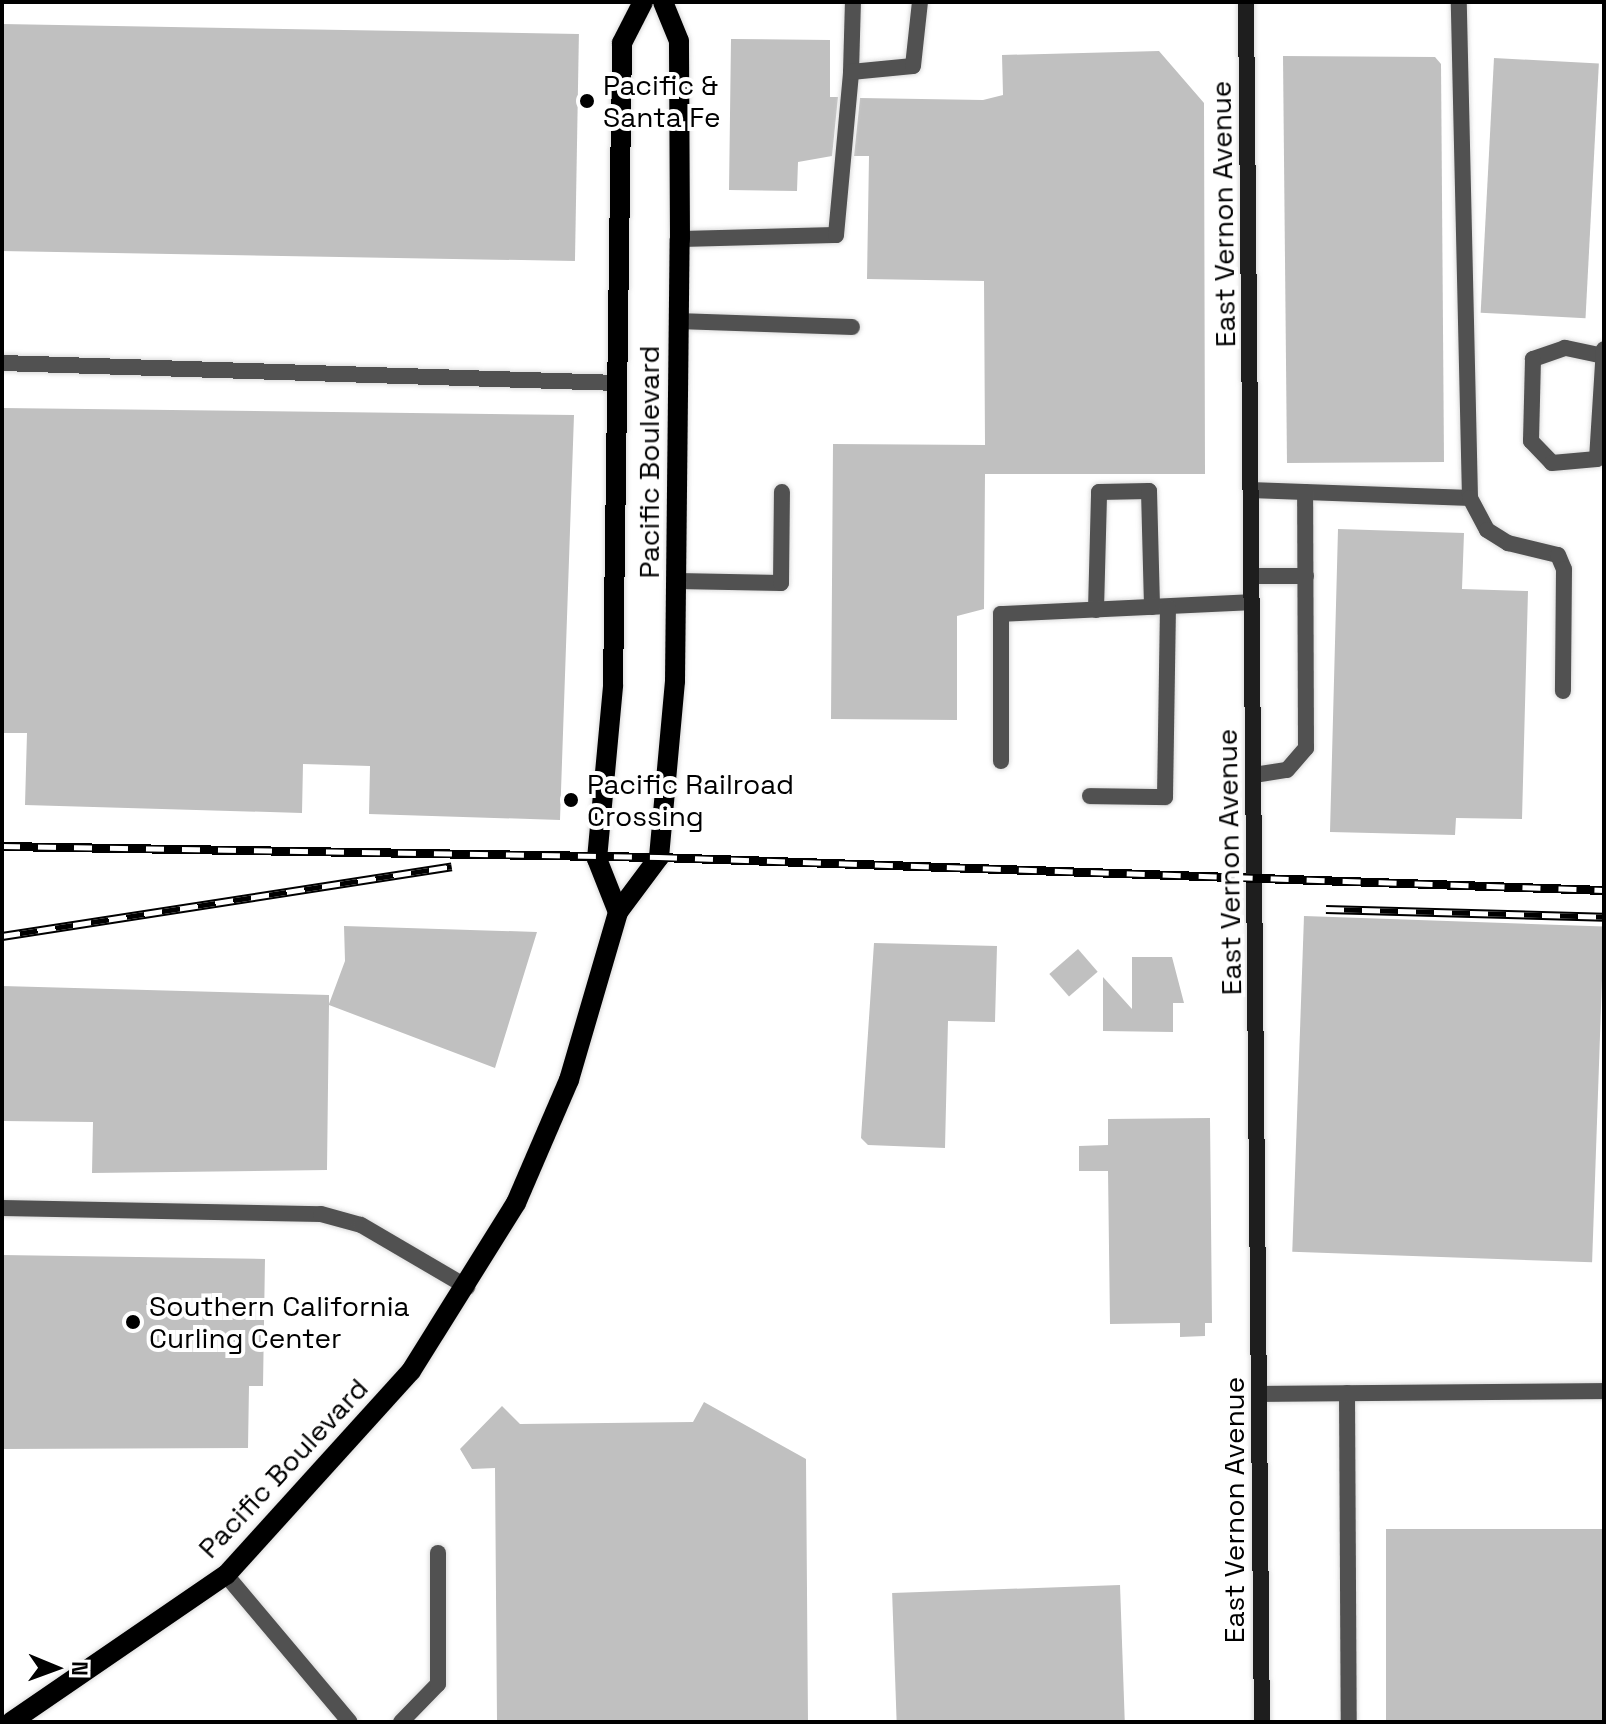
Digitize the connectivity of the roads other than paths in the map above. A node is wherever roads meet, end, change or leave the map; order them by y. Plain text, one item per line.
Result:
1 (643, 2) edge
2 (663, 2) edge
3 (853, 2) edge
4 (920, 2) edge
5 (1246, 2) edge
6 (1459, 2) edge
7 (851, 72) junction
8 (680, 239) junction
9 (678, 321) junction
10 (852, 327) dead end
11 (1602, 352) edge
12 (2, 363) edge
13 (617, 383) junction
14 (1251, 490) junction
15 (782, 492) dead end
16 (1305, 492) junction
17 (1470, 498) junction
18 (1252, 576) junction
19 (1306, 576) junction
20 (677, 581) junction
21 (1252, 602) junction
22 (1160, 607) junction
23 (1096, 610) junction
24 (1563, 691) dead end
25 (1001, 761) dead end
26 (1254, 775) junction
27 (1090, 796) dead end
28 (618, 912) junction
29 (2, 1208) edge
30 (467, 1287) junction
31 (1604, 1391) edge
32 (1347, 1393) junction
33 (1260, 1394) junction
34 (438, 1553) dead end
35 (226, 1575) junction
36 (11, 1722) edge
37 (350, 1722) edge
38 (401, 1722) edge
39 (1262, 1722) edge
40 (1349, 1722) edge

1 - 13 main road, Pacific Boulevard
2 - 8 main road, Pacific Boulevard
3 - 7 street
4 - 7 street
5 - 14 street, East Vernon Avenue
6 - 17 street
7 - 8 street
8 - 9 main road, Pacific Boulevard
9 - 10 street
9 - 20 main road, Pacific Boulevard
11 - 11 street
12 - 13 street
13 - 28 main road, Pacific Boulevard
14 - 16 street
14 - 18 street, East Vernon Avenue
15 - 20 street
16 - 17 street
16 - 19 street
17 - 24 street
18 - 19 street
18 - 21 street, East Vernon Avenue
19 - 26 street
20 - 28 main road, Pacific Boulevard
21 - 22 street
21 - 26 street, East Vernon Avenue
22 - 23 street
22 - 23 street
22 - 27 street
23 - 25 street
26 - 33 street, East Vernon Avenue
28 - 30 main road, Pacific Boulevard
29 - 30 street
30 - 35 main road, Pacific Boulevard
31 - 32 street
32 - 33 street
32 - 40 street
33 - 39 street, East Vernon Avenue
34 - 38 street
35 - 36 main road, Pacific Boulevard
35 - 37 street

